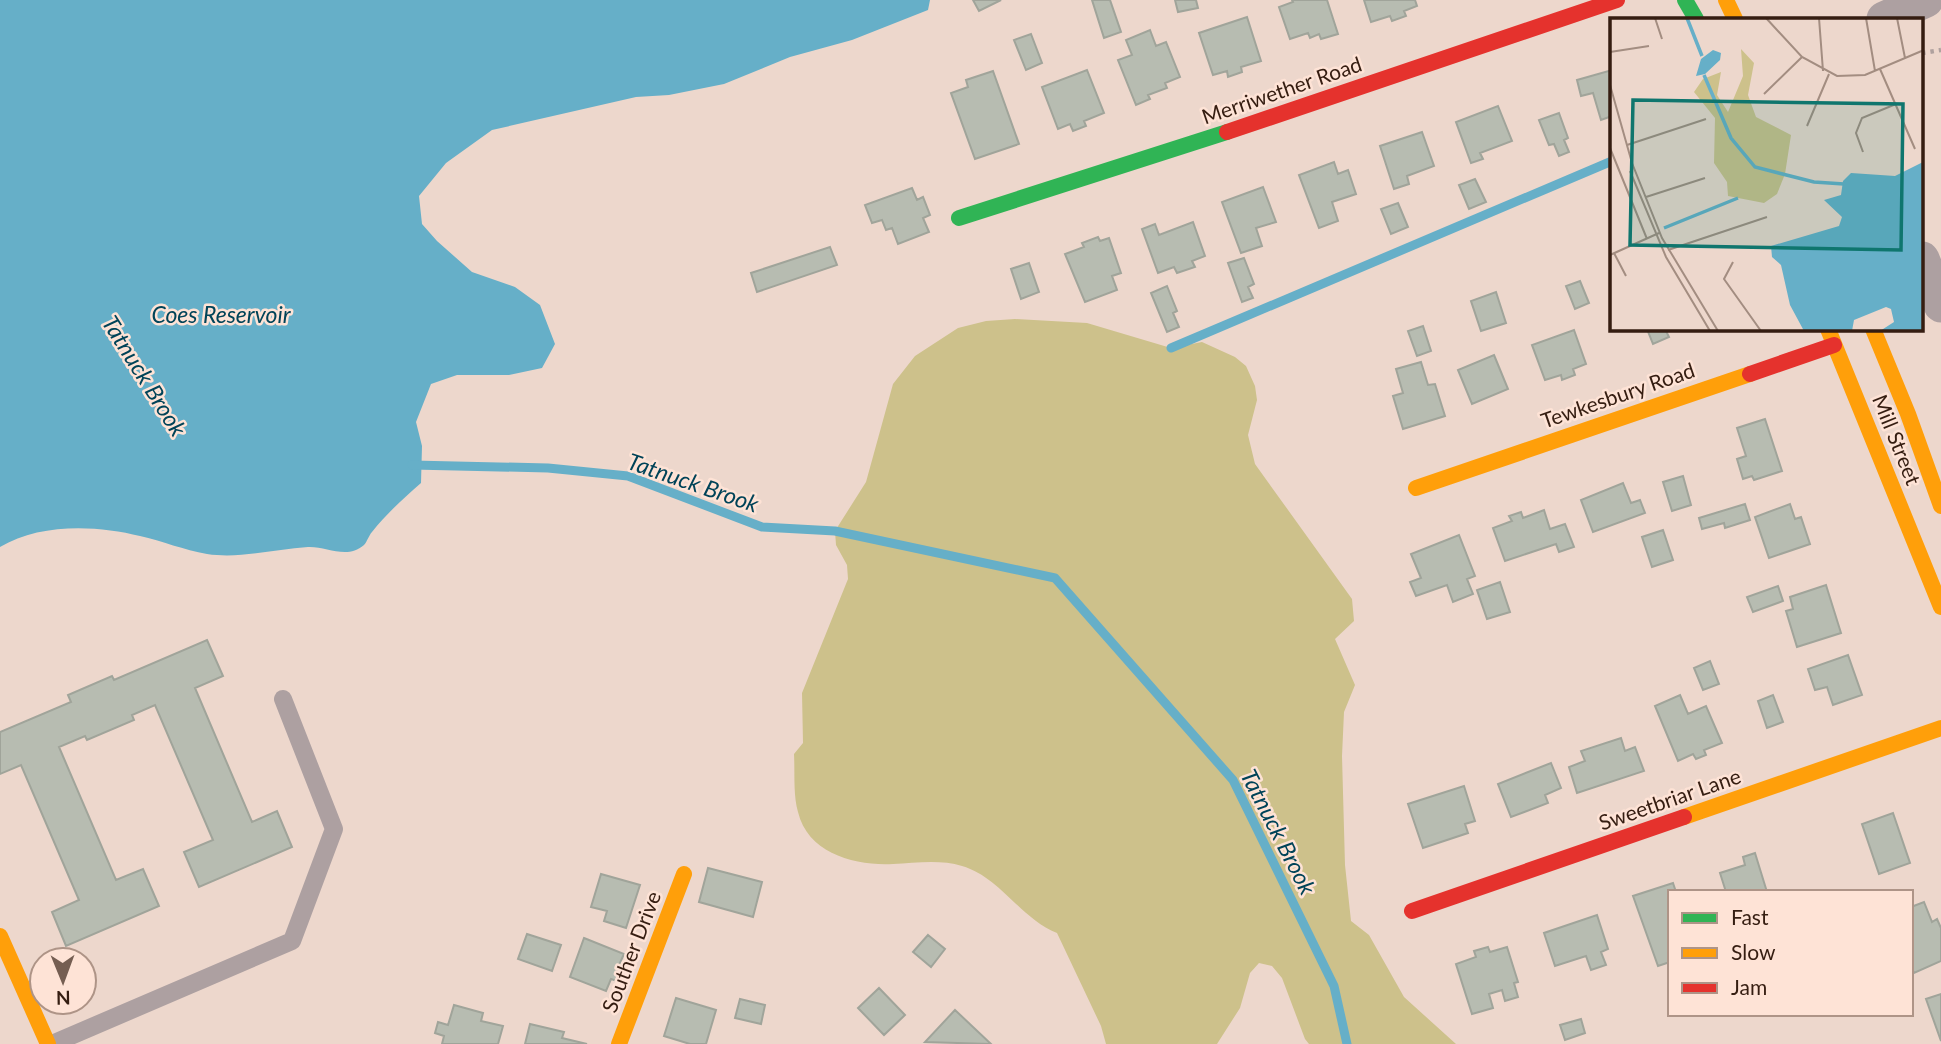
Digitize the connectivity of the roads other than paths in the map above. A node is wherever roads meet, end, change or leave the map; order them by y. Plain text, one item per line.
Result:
1 (1617, 0) edge
2 (1685, 0) edge
3 (1726, 0) edge
4 (1926, 0) edge
5 (1695, 18) edge
6 (1735, 18) edge
7 (1886, 18) edge
8 (959, 218) dead end
9 (1924, 264) edge
10 (1941, 304) edge
11 (1829, 331) edge
12 (1874, 331) edge
13 (1834, 345) junction
14 (1416, 488) dead end
15 (1941, 506) edge
16 (1941, 607) edge
17 (283, 699) dead end
18 (1941, 728) edge
19 (684, 874) dead end
20 (1412, 911) dead end
21 (0, 936) edge
22 (50, 1044) edge
23 (619, 1044) edge

1 - 8 street, Merriwether Road
2 - 5 street
3 - 6 street
4 - 7 street
9 - 10 street
11 - 13 street, Mill Street
12 - 15 street, Mill Street
13 - 14 street, Tewkesbury Road
13 - 16 street, Mill Street
17 - 22 lane
18 - 20 street, Sweetbriar Lane
19 - 23 street, Souther Drive
21 - 22 street

